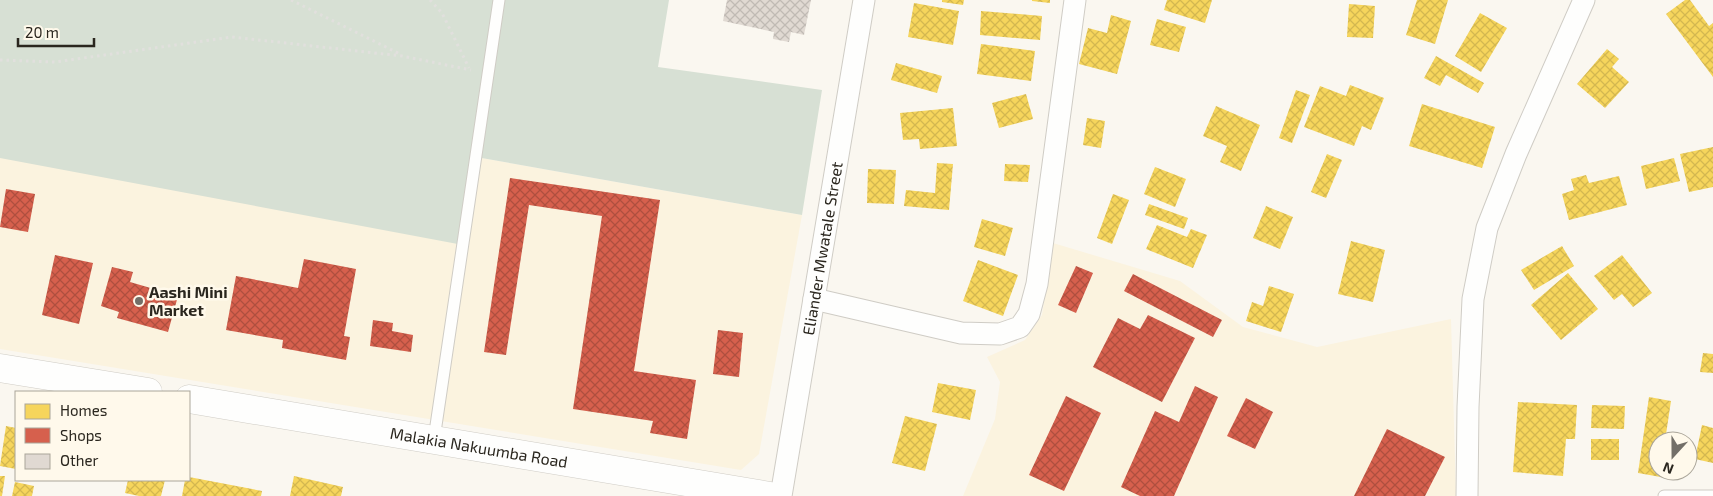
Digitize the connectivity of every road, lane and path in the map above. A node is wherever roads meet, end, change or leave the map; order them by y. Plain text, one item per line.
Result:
1 (291, 0) edge
2 (430, 0) edge
3 (499, 0) edge
4 (864, 0) edge
5 (1076, 0) edge
6 (1584, 0) edge
7 (402, 56) junction
8 (0, 60) edge
9 (470, 70) junction
10 (489, 71) junction
11 (814, 299) junction
12 (0, 368) edge
13 (142, 391) edge
14 (190, 399) edge
15 (434, 439) junction
16 (770, 496) edge
17 (781, 496) edge
18 (1467, 496) edge
19 (1664, 496) edge
20 (1713, 496) edge

1 - 7 path
2 - 9 path
3 - 10 lane
4 - 11 street, Eliander Mwatale Street
5 - 11 street
6 - 18 street
7 - 8 path
7 - 9 path
9 - 10 path
10 - 15 lane
11 - 17 street, Eliander Mwatale Street
12 - 13 main road
14 - 15 main road, Malakia Nakuumba Road
15 - 16 main road, Malakia Nakuumba Road
19 - 20 lane

